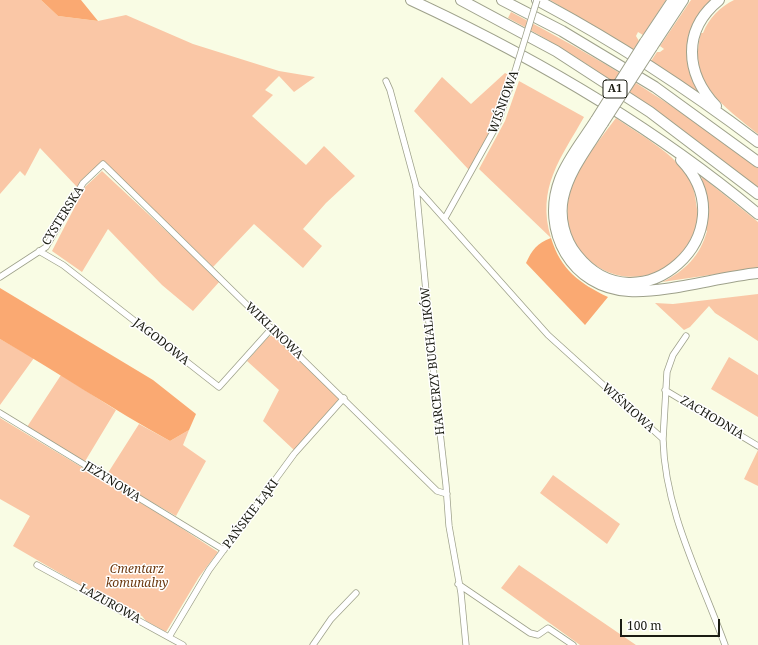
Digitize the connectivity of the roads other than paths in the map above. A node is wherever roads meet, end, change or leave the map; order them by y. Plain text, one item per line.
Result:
1 (411, 0) edge
2 (461, 0) edge
3 (502, 0) edge
4 (537, 0) edge
5 (673, 0) edge
6 (683, 0) edge
7 (719, 0) edge
8 (649, 45) junction
9 (386, 81) dead end
10 (725, 117) junction
11 (599, 122) junction
12 (758, 142) edge
13 (667, 146) junction
14 (758, 162) edge
15 (103, 164) joint
16 (416, 186) junction
17 (758, 194) edge
18 (758, 214) edge
19 (445, 218) junction
20 (39, 251) junction
21 (758, 273) edge
22 (0, 277) edge
23 (272, 328) junction
24 (686, 336) dead end
25 (665, 390) junction
26 (344, 398) junction
27 (0, 413) edge
28 (663, 439) junction
29 (758, 446) edge
30 (447, 494) junction
31 (224, 550) junction
32 (37, 565) dead end
33 (458, 584) junction
34 (356, 593) dead end
35 (169, 636) junction
36 (183, 645) edge
37 (313, 645) edge
38 (466, 645) edge
39 (573, 645) edge
40 (725, 645) edge

1 - 13 highway
2 - 17 highway, A1
3 - 14 highway, A1
4 - 10 highway
4 - 19 street, WIŚNIOWA, bridge
5 - 8 highway
6 - 8 highway
7 - 10 highway
8 - 11 highway, bridge
9 - 16 street, HARCERZY BUCHALIKÓW
10 - 12 highway
11 - 13 highway
11 - 21 highway
13 - 18 highway
15 - 20 street, CYSTERSKA
15 - 23 street, WIKLINOWA
16 - 19 street, WIŚNIOWA
16 - 30 street, HARCERZY BUCHALIKÓW
19 - 28 street, WIŚNIOWA
20 - 22 street, CYSTERSKA
20 - 23 street, JAGODOWA
23 - 26 street, WIKLINOWA
24 - 25 street
25 - 28 street
25 - 29 street, ZACHODNIA
26 - 30 street, WIKLINOWA
26 - 31 street, PAŃSKIE ŁĄKI
27 - 31 street, JEŻYNOWA
28 - 40 street, WIŚNIOWA
30 - 33 street, HARCERZY BUCHALIKÓW
31 - 35 street, PAŃSKIE ŁĄKI
32 - 35 street, LAZUROWA
33 - 38 street, HARCERZY BUCHALIKÓW
33 - 39 street
34 - 37 street
35 - 36 street, LAZUROWA

